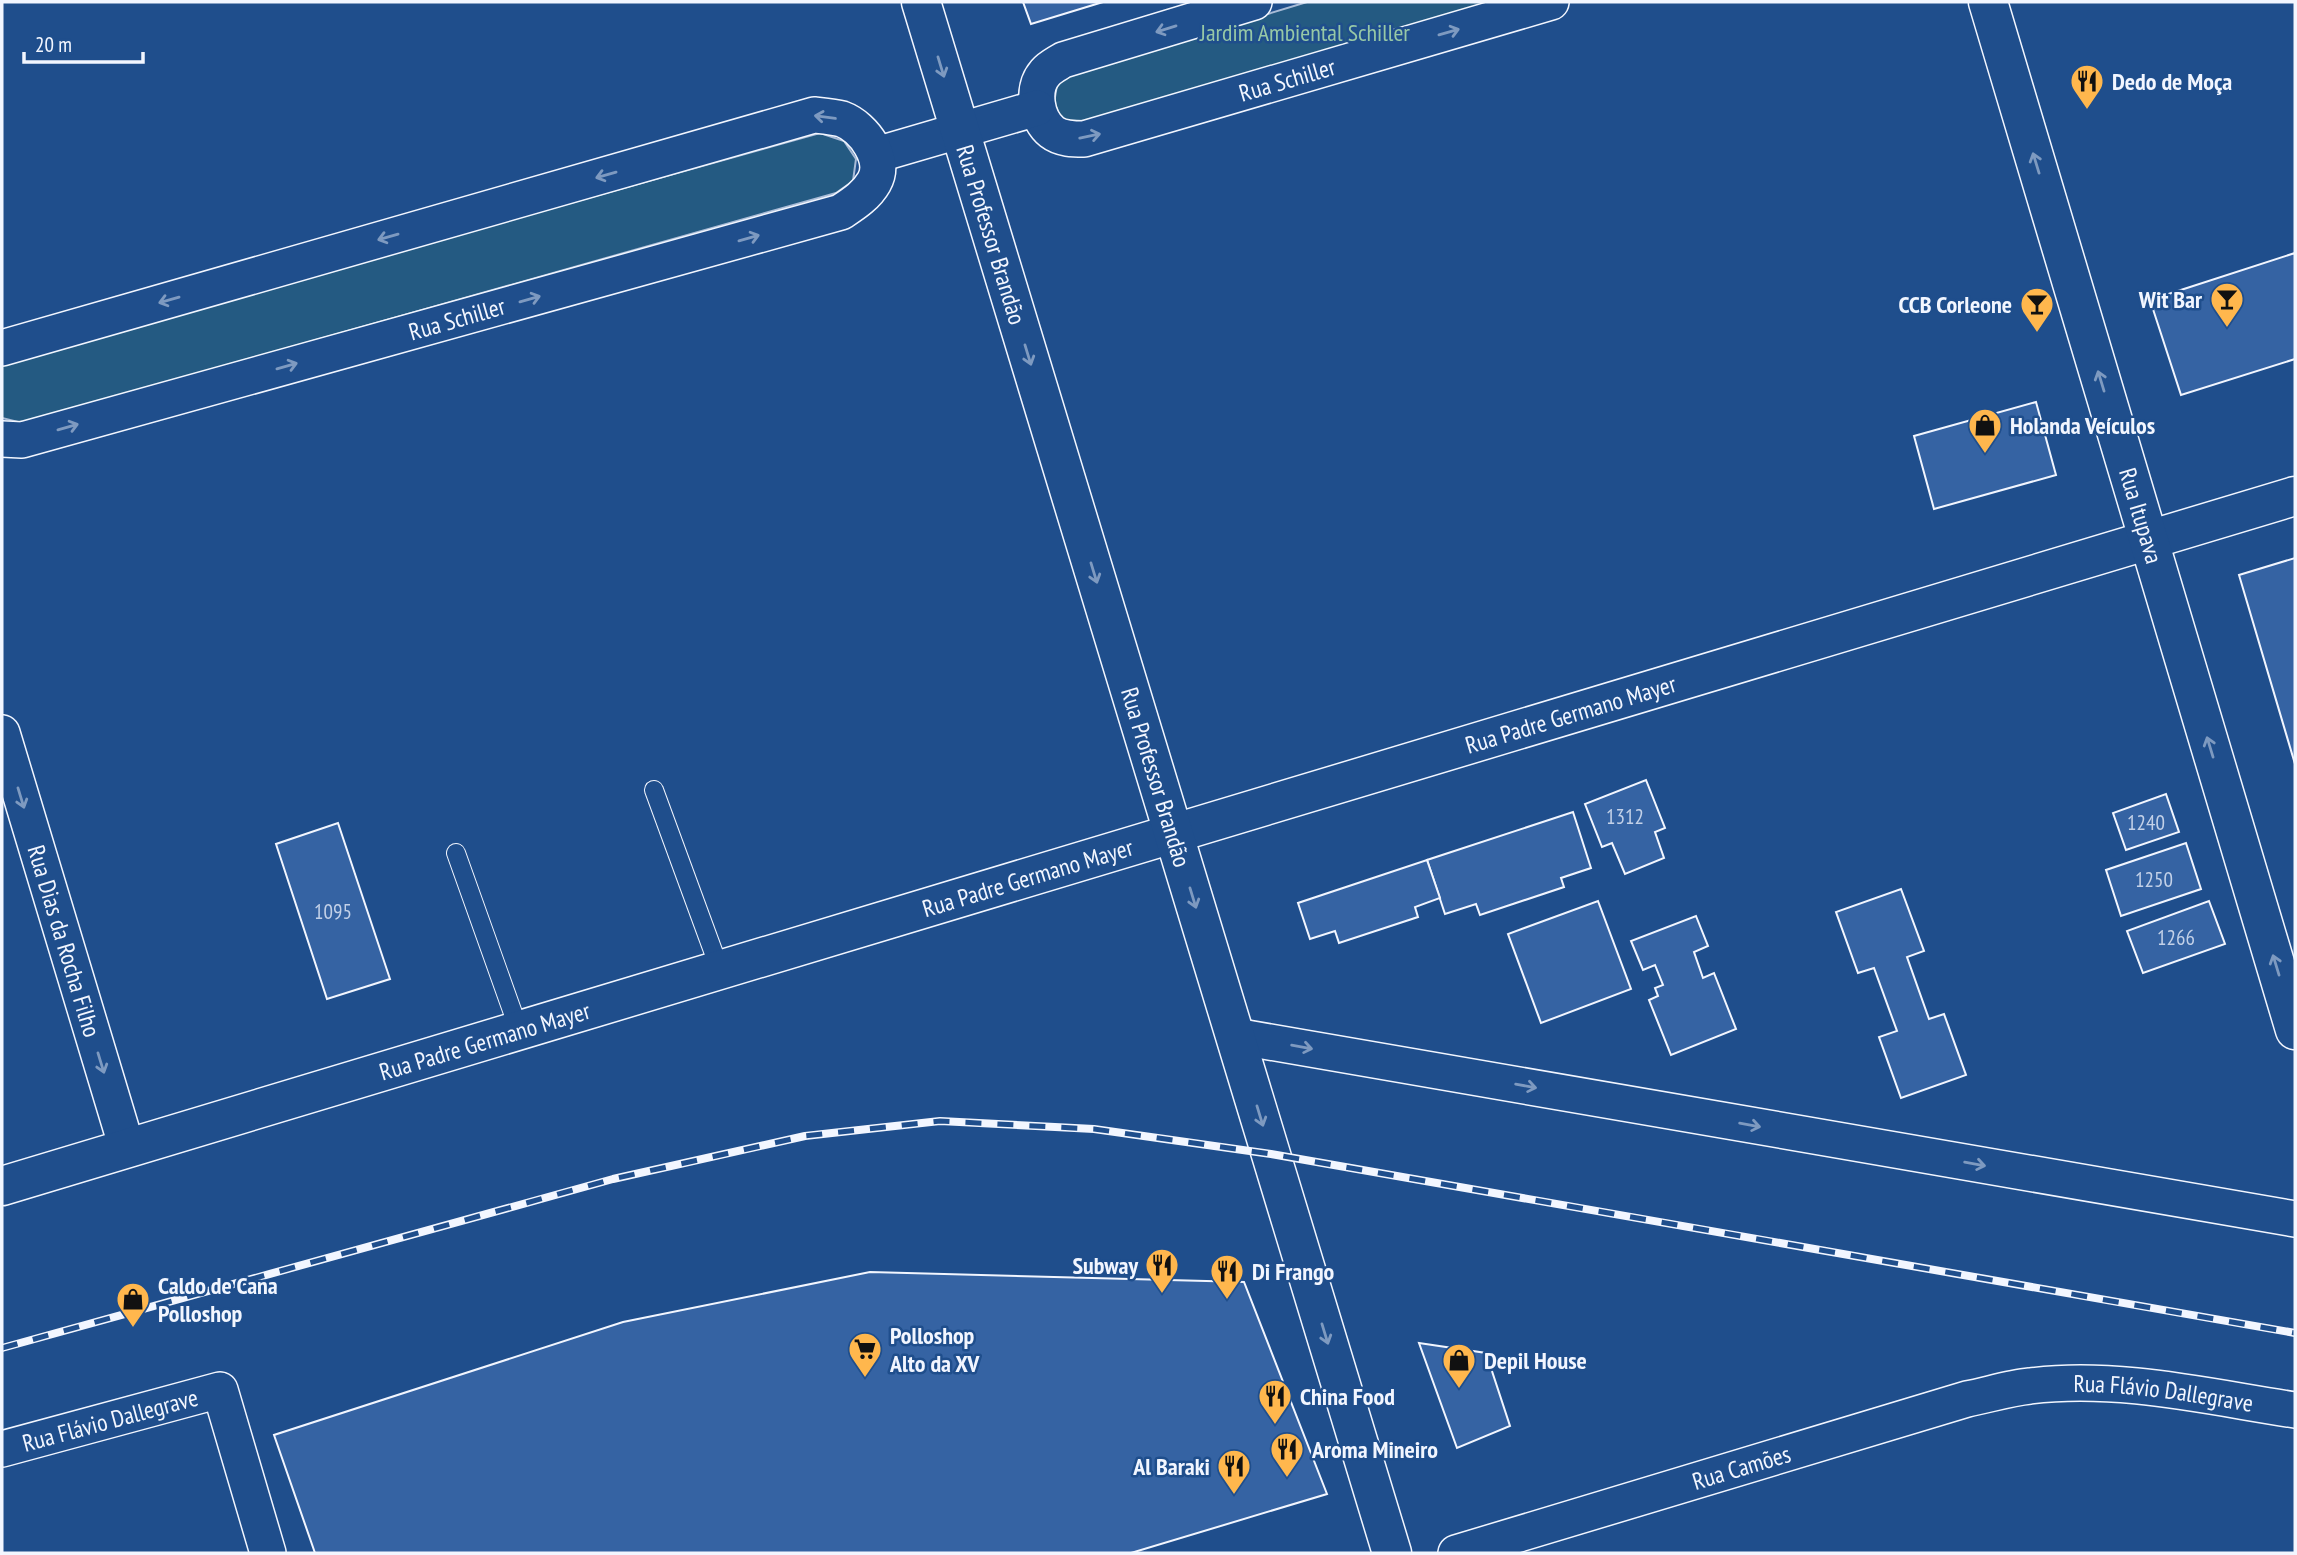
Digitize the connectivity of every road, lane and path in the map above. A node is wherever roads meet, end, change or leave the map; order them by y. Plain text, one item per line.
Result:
1 (921, 2) edge
2 (1254, 2) edge
3 (1550, 2) edge
4 (1988, 2) edge
5 (1037, 108) junction
6 (960, 130) junction
7 (876, 155) junction
8 (2, 348) edge
9 (2, 439) edge
10 (2295, 496) edge
11 (2149, 540) junction
12 (2, 733) edge
13 (654, 790) dead end
14 (1173, 833) junction
15 (456, 853) dead end
16 (720, 970) junction
17 (519, 1030) junction
18 (2295, 1030) edge
19 (1235, 1036) junction
20 (127, 1148) junction
21 (2, 1186) edge
22 (2295, 1219) edge
23 (2029, 1386) joint
24 (2295, 1410) edge
25 (2, 1449) edge
26 (268, 1553) edge
27 (1392, 1553) edge
28 (1456, 1553) edge

1 -> 6 main road, Rua Professor Brandão
2 -> 5 street
5 -> 3 street, Rua Schiller
11 -> 4 main road, Rua Itupava
5 - 6 street
6 - 7 street
6 -> 14 main road, Rua Professor Brandão
7 -> 8 street
9 -> 7 street, Rua Schiller
10 - 11 main road, Rua Padre Germano Mayer
11 - 14 main road, Rua Padre Germano Mayer
18 -> 11 main road, Rua Itupava
12 -> 20 street, Rua Dias da Rocha Filho
13 - 16 lane
14 - 16 main road, Rua Padre Germano Mayer
14 -> 19 main road, Rua Professor Brandão
15 - 17 lane
16 - 17 main road, Rua Padre Germano Mayer
17 - 20 main road, Rua Padre Germano Mayer
19 -> 22 street
19 -> 27 main road, Rua Professor Brandão
20 - 21 main road, Rua Padre Germano Mayer
23 - 24 street, Rua Flávio Dallegrave
23 - 28 street, Rua Camões
25 - 26 street, Rua Flávio Dallegrave

